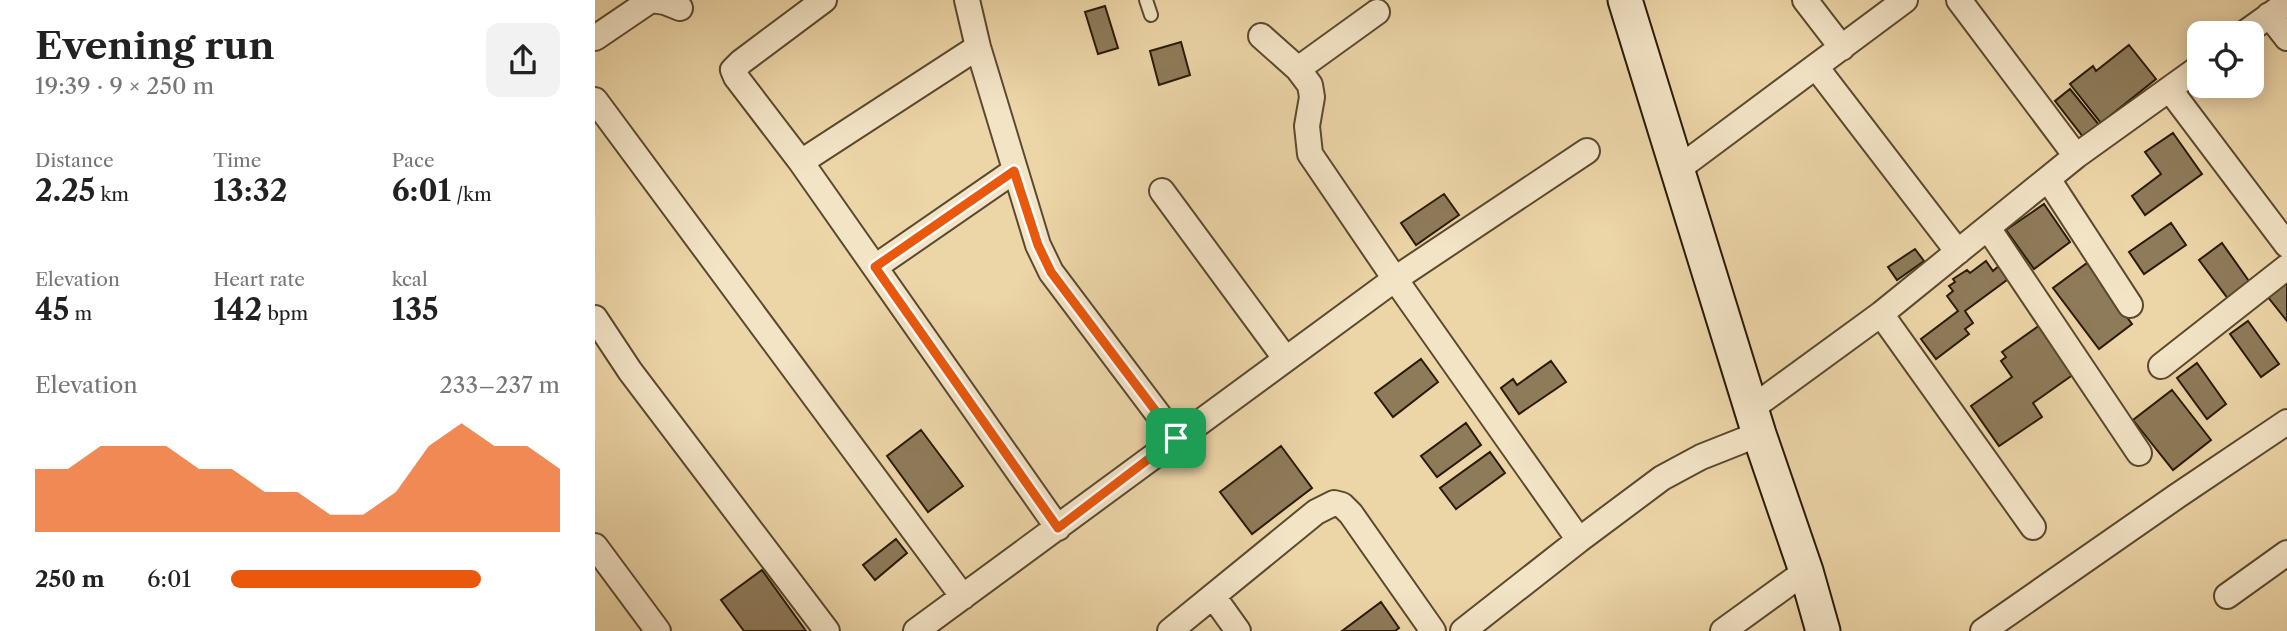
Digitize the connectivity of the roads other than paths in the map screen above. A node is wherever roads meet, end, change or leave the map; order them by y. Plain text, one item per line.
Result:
1 (824, 0) edge
2 (967, 0) edge
3 (1146, 0) edge
4 (1625, 0) edge
5 (1805, 0) edge
6 (1905, 0) edge
7 (1959, 0) edge
8 (642, 2) edge
9 (680, 8) dead end
10 (2278, 9) edge
11 (1377, 12) dead end
12 (1151, 15) dead end
13 (2262, 21) edge
14 (1261, 36) dead end
15 (595, 38) edge
16 (2287, 38) edge
17 (978, 47) junction
18 (1842, 48) junction
19 (1816, 67) junction
20 (1297, 69) junction
21 (2187, 78) edge
22 (2170, 90) junction
23 (595, 100) edge
24 (1587, 152) dead end
25 (2076, 156) junction
26 (801, 162) junction
27 (1678, 169) junction
28 (1014, 171) junction
29 (2048, 179) junction
30 (1162, 191) dead end
31 (1988, 228) junction
32 (2287, 245) edge
33 (1958, 252) junction
34 (875, 267) junction
35 (2287, 267) edge
36 (1395, 279) junction
37 (2130, 305) dead end
38 (1881, 314) junction
39 (595, 318) edge
40 (1285, 358) junction
41 (2161, 366) dead end
42 (1756, 421) junction
43 (2287, 422) edge
44 (1176, 438) junction
45 (2139, 453) dead end
46 (2033, 527) dead end
47 (1058, 528) junction
48 (1579, 540) junction
49 (595, 546) edge
50 (2287, 553) edge
51 (1806, 571) junction
52 (1213, 596) junction
53 (2228, 596) dead end
54 (963, 597) junction
55 (658, 631) edge
56 (827, 631) edge
57 (916, 631) edge
58 (1170, 631) edge
59 (1238, 631) edge
60 (1433, 631) edge
61 (1463, 631) edge
62 (1723, 631) edge
63 (1823, 631) edge
64 (1983, 631) edge

1 - 26 street
2 - 17 street
3 - 12 lane
4 - 27 street
5 - 18 street
6 - 18 street
7 - 25 street
8 - 9 street
8 - 15 street
10 - 13 street
10 - 16 street
11 - 20 street
14 - 20 street
17 - 26 street
17 - 28 street
18 - 19 street
19 - 27 street
19 - 33 street
20 - 36 street
21 - 22 street
22 - 25 street
22 - 32 street
23 - 54 street
24 - 36 street
25 - 29 street
26 - 34 street
27 - 42 street
28 - 34 street
28 - 44 street
29 - 31 street
29 - 37 street
30 - 40 street
31 - 33 street
31 - 45 street
33 - 38 street
34 - 47 street
35 - 41 street
36 - 40 street
36 - 48 street
38 - 42 street
38 - 46 street
39 - 56 street
40 - 44 street
42 - 48 street
42 - 51 street
43 - 64 street
44 - 47 street
47 - 54 street
48 - 61 street
49 - 55 street
50 - 53 street
51 - 62 street
51 - 63 street
52 - 58 street
52 - 59 street
52 - 60 street
54 - 57 street

